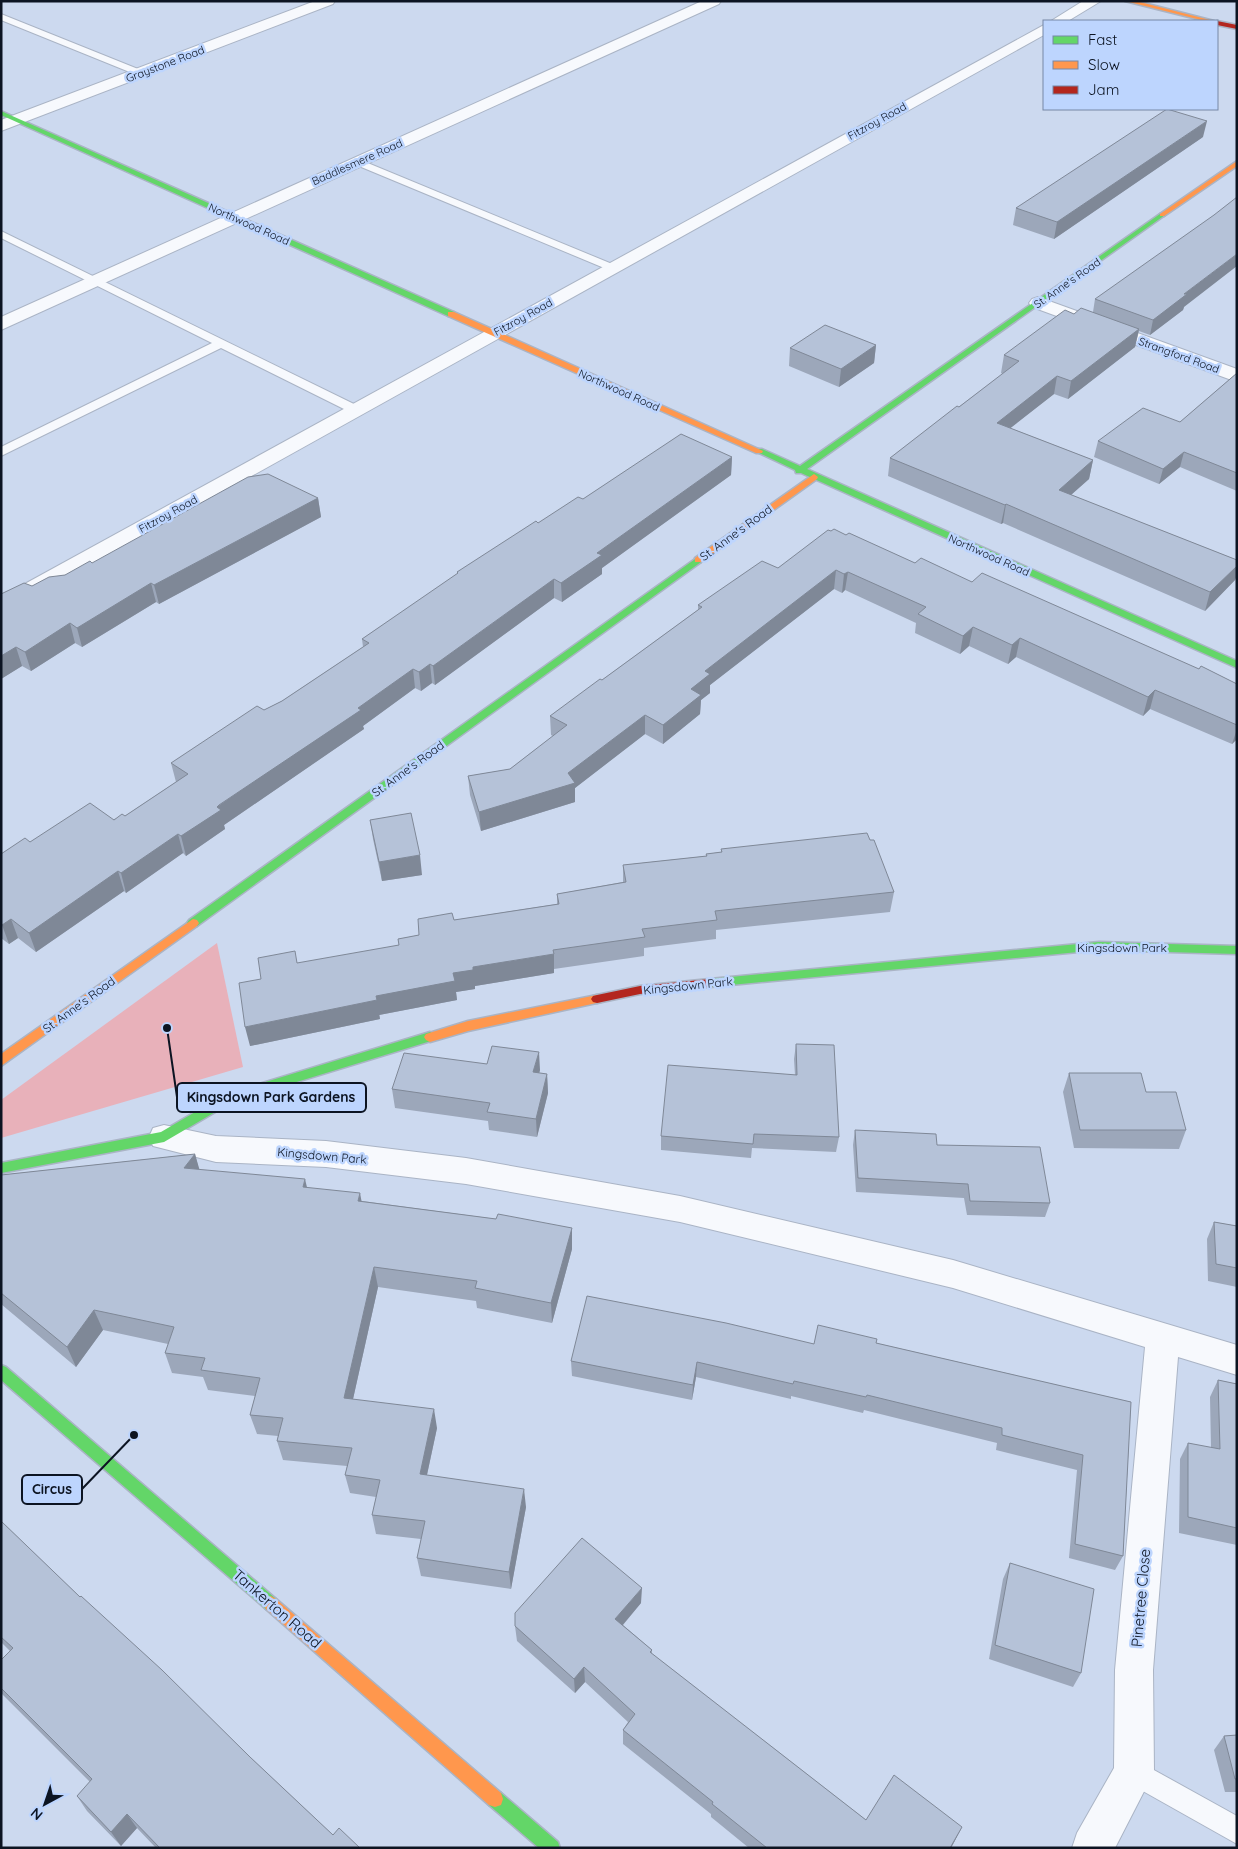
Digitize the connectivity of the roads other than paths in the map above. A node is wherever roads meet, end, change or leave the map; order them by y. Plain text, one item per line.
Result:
1 (328, 1) edge
2 (714, 1) edge
3 (1094, 1) edge
4 (1128, 1) edge
5 (1, 17) edge
6 (1060, 20) edge
7 (1207, 20) edge
8 (1218, 23) edge
9 (1237, 28) edge
10 (1043, 30) edge
11 (140, 73) junction
12 (1, 113) edge
13 (17, 120) junction
14 (1, 126) edge
15 (358, 162) junction
16 (1234, 168) edge
17 (235, 218) junction
18 (1, 234) edge
19 (613, 268) junction
20 (97, 280) junction
21 (1038, 303) junction
22 (1, 324) edge
23 (493, 334) junction
24 (222, 343) junction
25 (1237, 376) edge
26 (356, 410) junction
27 (1, 452) edge
28 (799, 471) junction
29 (814, 477) junction
30 (1, 606) edge
31 (1237, 665) edge
32 (1237, 950) edge
33 (1, 1061) edge
34 (164, 1137) junction
35 (1, 1168) edge
36 (1163, 1338) junction
37 (1237, 1360) edge
38 (1, 1371) edge
39 (1134, 1772) junction
40 (1237, 1831) edge
41 (552, 1848) edge
42 (1092, 1848) edge

1 - 11 street, Graystone Road
2 - 15 street, Baddlesmere Road
3 - 6 street
4 - 7 street
5 - 11 lane
8 - 9 street
10 - 19 street, Fitzroy Road
11 - 13 street, Graystone Road
12 - 13 street, Northwood Road
13 - 14 street, Graystone Road
13 - 17 street, Northwood Road
15 - 17 street, Baddlesmere Road
15 - 19 lane
16 - 21 street, St. Anne's Road
17 - 20 street, Baddlesmere Road
17 - 23 street, Northwood Road
18 - 20 lane
19 - 23 street, Fitzroy Road
20 - 22 street, Baddlesmere Road
20 - 24 lane
21 - 25 street, Strangford Road
21 - 28 street, St. Anne's Road
23 - 26 street, Fitzroy Road
23 - 28 street, Northwood Road
24 - 26 lane
24 - 27 lane
26 - 30 street, Fitzroy Road
28 - 29 street, Northwood Road
29 - 31 street, Northwood Road
29 - 33 street, St. Anne's Road
32 - 34 street, Kingsdown Park
34 - 35 street, Kingsdown Park
34 - 36 street, Kingsdown Park
36 - 37 street, Kingsdown Park
36 - 39 street, Pinetree Close
38 - 41 street, Tankerton Road
39 - 40 lane
39 - 42 street, Pinetree Close

